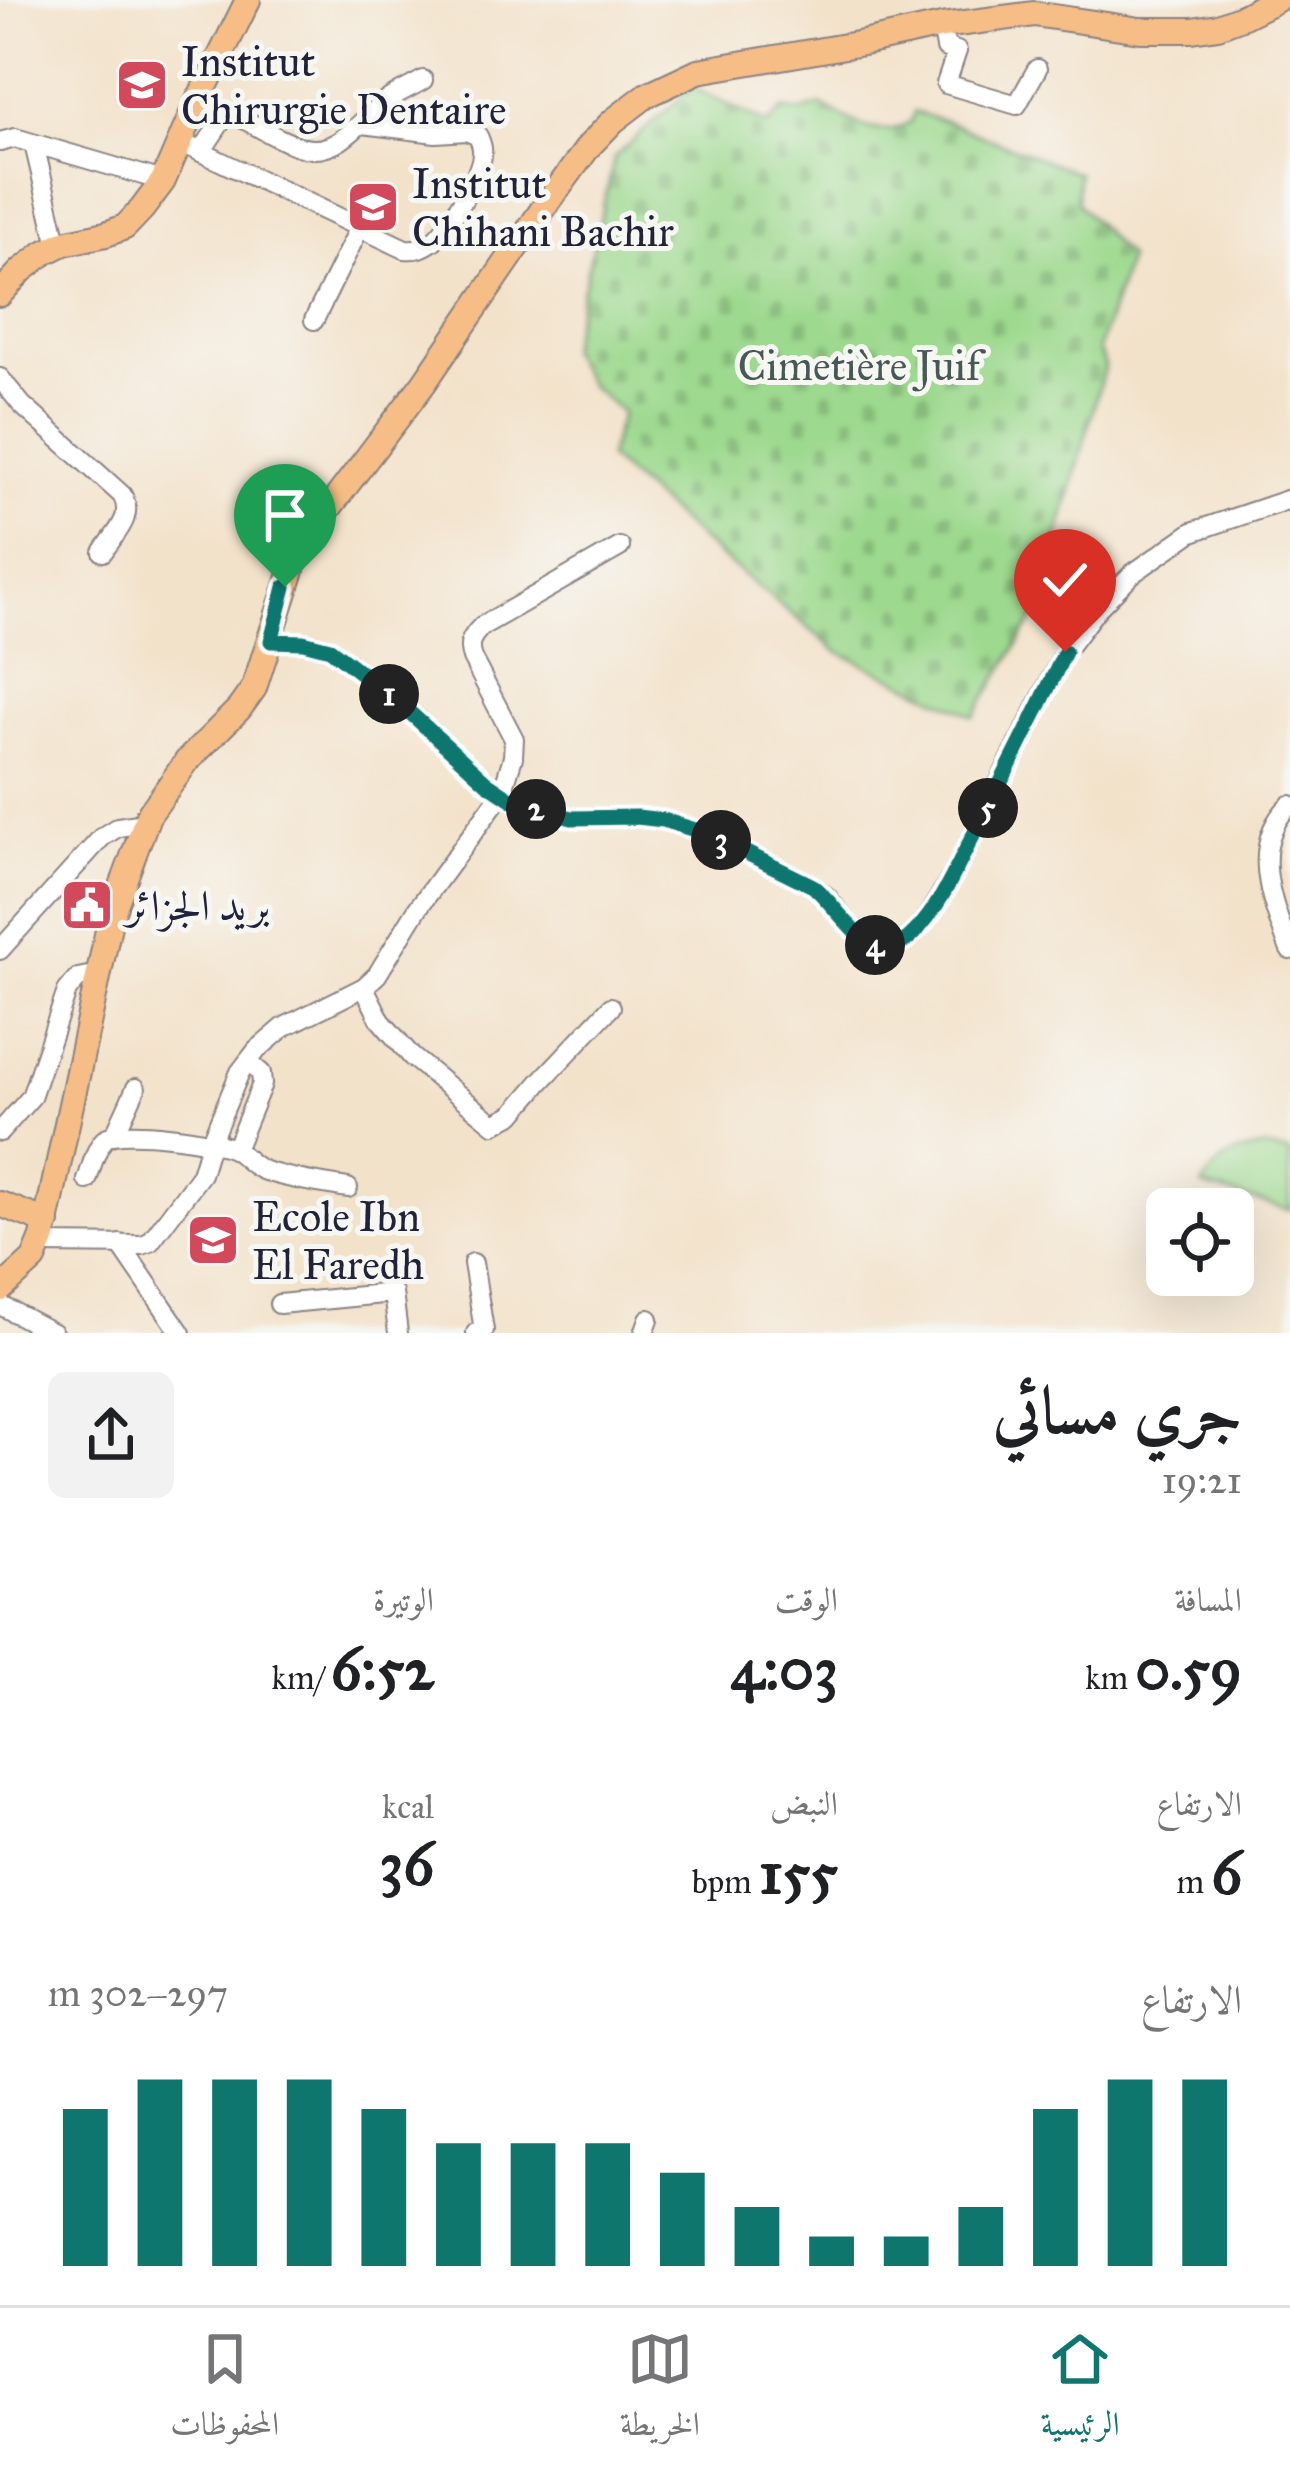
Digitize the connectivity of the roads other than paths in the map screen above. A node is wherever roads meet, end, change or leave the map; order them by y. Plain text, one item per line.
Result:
1 (1276, 0) edge
2 (246, 2) edge
3 (943, 26) junction
4 (1037, 69) dead end
5 (423, 80) dead end
6 (362, 124) junction
7 (0, 142) edge
8 (34, 144) junction
9 (191, 147) junction
10 (163, 182) junction
11 (360, 227) junction
12 (58, 246) junction
13 (0, 295) edge
14 (314, 320) dead end
15 (0, 377) edge
16 (1290, 499) edge
17 (620, 548) dead end
18 (103, 552) dead end
19 (271, 641) junction
20 (502, 794) junction
21 (1290, 805) edge
22 (145, 823) junction
23 (0, 950) edge
24 (1290, 950) edge
25 (98, 974) junction
26 (364, 987) junction
27 (611, 1006) dead end
28 (248, 1062) junction
29 (136, 1088) dead end
30 (0, 1132) edge
31 (115, 1134) junction
32 (211, 1141) junction
33 (235, 1150) junction
34 (87, 1180) dead end
35 (348, 1187) dead end
36 (0, 1204) edge
37 (43, 1233) junction
38 (120, 1244) junction
39 (473, 1263) dead end
40 (0, 1291) edge
41 (279, 1304) dead end
42 (0, 1305) edge
43 (53, 1333) edge
44 (181, 1333) edge
45 (398, 1333) edge
46 (476, 1333) edge

1 - 3 main road
2 - 9 main road
3 - 4 street
3 - 19 main road
5 - 6 street
6 - 9 street
6 - 11 street
7 - 8 street
8 - 10 street
8 - 12 street
9 - 10 main road
9 - 11 street
10 - 12 main road
11 - 14 street
12 - 13 main road
15 - 18 street
16 - 20 street
17 - 20 street
19 - 20 street
19 - 22 main road
20 - 26 street
21 - 24 street
22 - 23 street
22 - 25 main road
25 - 30 street
25 - 37 main road
26 - 27 street
26 - 28 street
28 - 32 street
28 - 33 street
29 - 31 street
31 - 32 street
31 - 34 street
32 - 33 street
32 - 38 street
33 - 35 street
36 - 37 main road
37 - 38 street
37 - 40 main road
38 - 44 street
39 - 46 street
41 - 45 street
42 - 43 street

